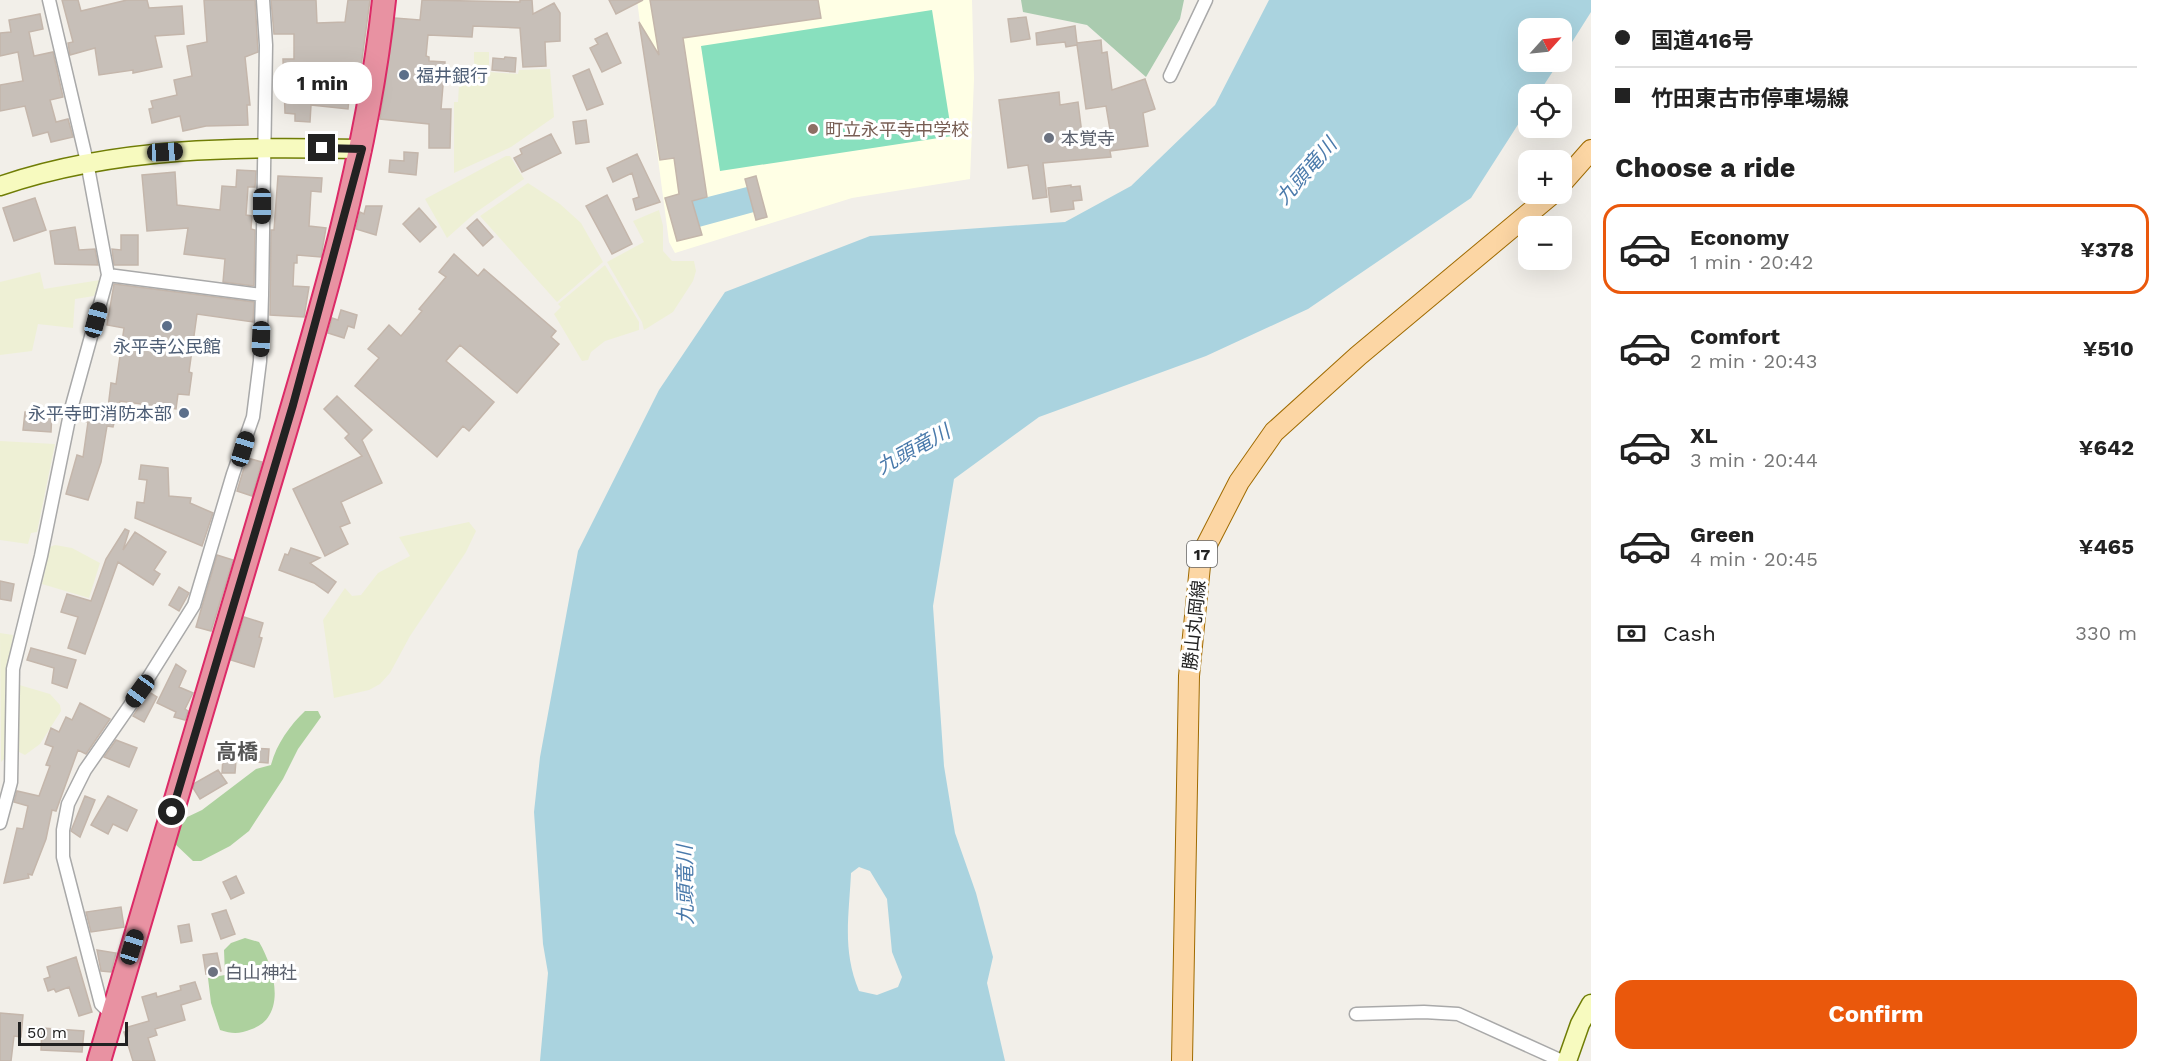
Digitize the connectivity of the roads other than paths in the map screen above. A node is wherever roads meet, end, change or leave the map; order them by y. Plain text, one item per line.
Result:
1 (49, 0) edge
2 (264, 0) edge
3 (384, 0) edge
4 (1206, 0) edge
5 (1170, 76) dead end
6 (264, 147) junction
7 (362, 149) junction
8 (1591, 150) edge
9 (87, 162) junction
10 (1572, 172) edge
11 (0, 186) edge
12 (1540, 204) edge
13 (108, 275) junction
14 (262, 295) junction
15 (0, 823) edge
16 (1591, 1004) edge
17 (1356, 1014) dead end
18 (112, 1015) junction
19 (104, 1056) edge
20 (1182, 1061) edge
21 (1562, 1061) edge
22 (1567, 1061) edge

1 - 9 street
2 - 6 street
3 - 7 highway
4 - 5 street
6 - 7 main road
6 - 9 main road
6 - 14 street
7 - 18 highway
8 - 10 main road
9 - 11 main road
9 - 13 street
12 - 20 main road, 勝山丸岡線 / 17
13 - 14 street
13 - 15 street
14 - 18 street
16 - 22 main road
17 - 21 street
18 - 19 highway

